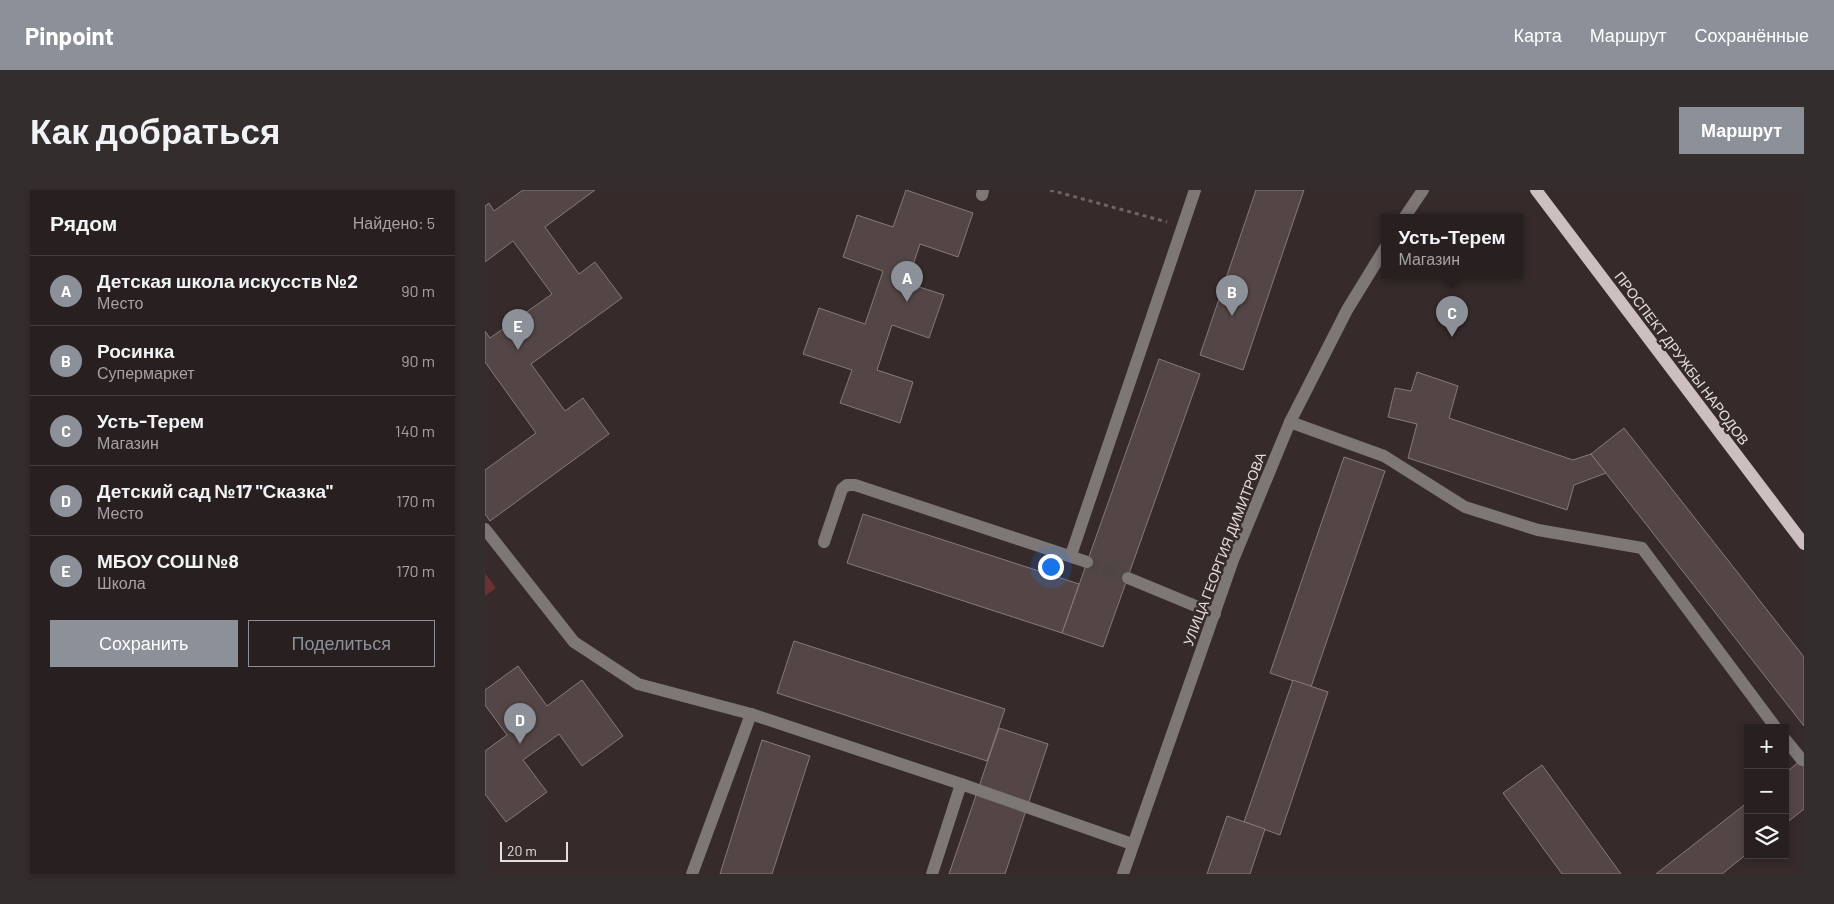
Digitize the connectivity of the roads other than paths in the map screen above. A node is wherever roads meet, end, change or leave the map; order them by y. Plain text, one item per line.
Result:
1 (1195, 190) edge
2 (1423, 190) edge
3 (1536, 190) edge
4 (1407, 214) edge
5 (1381, 255) edge
6 (1289, 422) junction
7 (485, 529) edge
8 (824, 542) dead end
9 (1804, 544) edge
10 (1071, 555) junction
11 (1087, 562) tunnel mouth
12 (1128, 578) tunnel mouth
13 (1215, 614) junction
14 (751, 714) junction
15 (1773, 724) edge
16 (1789, 745) edge
17 (1802, 760) dead end
18 (961, 784) junction
19 (1132, 844) junction
20 (692, 874) edge
21 (932, 874) edge
22 (1123, 874) edge

1 - 10 street
2 - 4 street
3 - 9 main road, ПРОСПЕКТ ДРУЖБЫ НАРОДОВ
5 - 6 street, УЛИЦА ГЕОРГИЯ ДИМИТРОВА
6 - 13 street, УЛИЦА ГЕОРГИЯ ДИМИТРОВА
6 - 15 street
7 - 14 street
8 - 10 street
10 - 11 street
12 - 13 street
13 - 19 street, УЛИЦА ГЕОРГИЯ ДИМИТРОВА
14 - 18 street
14 - 20 street
16 - 17 street
18 - 19 street
18 - 21 street
19 - 22 street, УЛИЦА ГЕОРГИЯ ДИМИТРОВА

